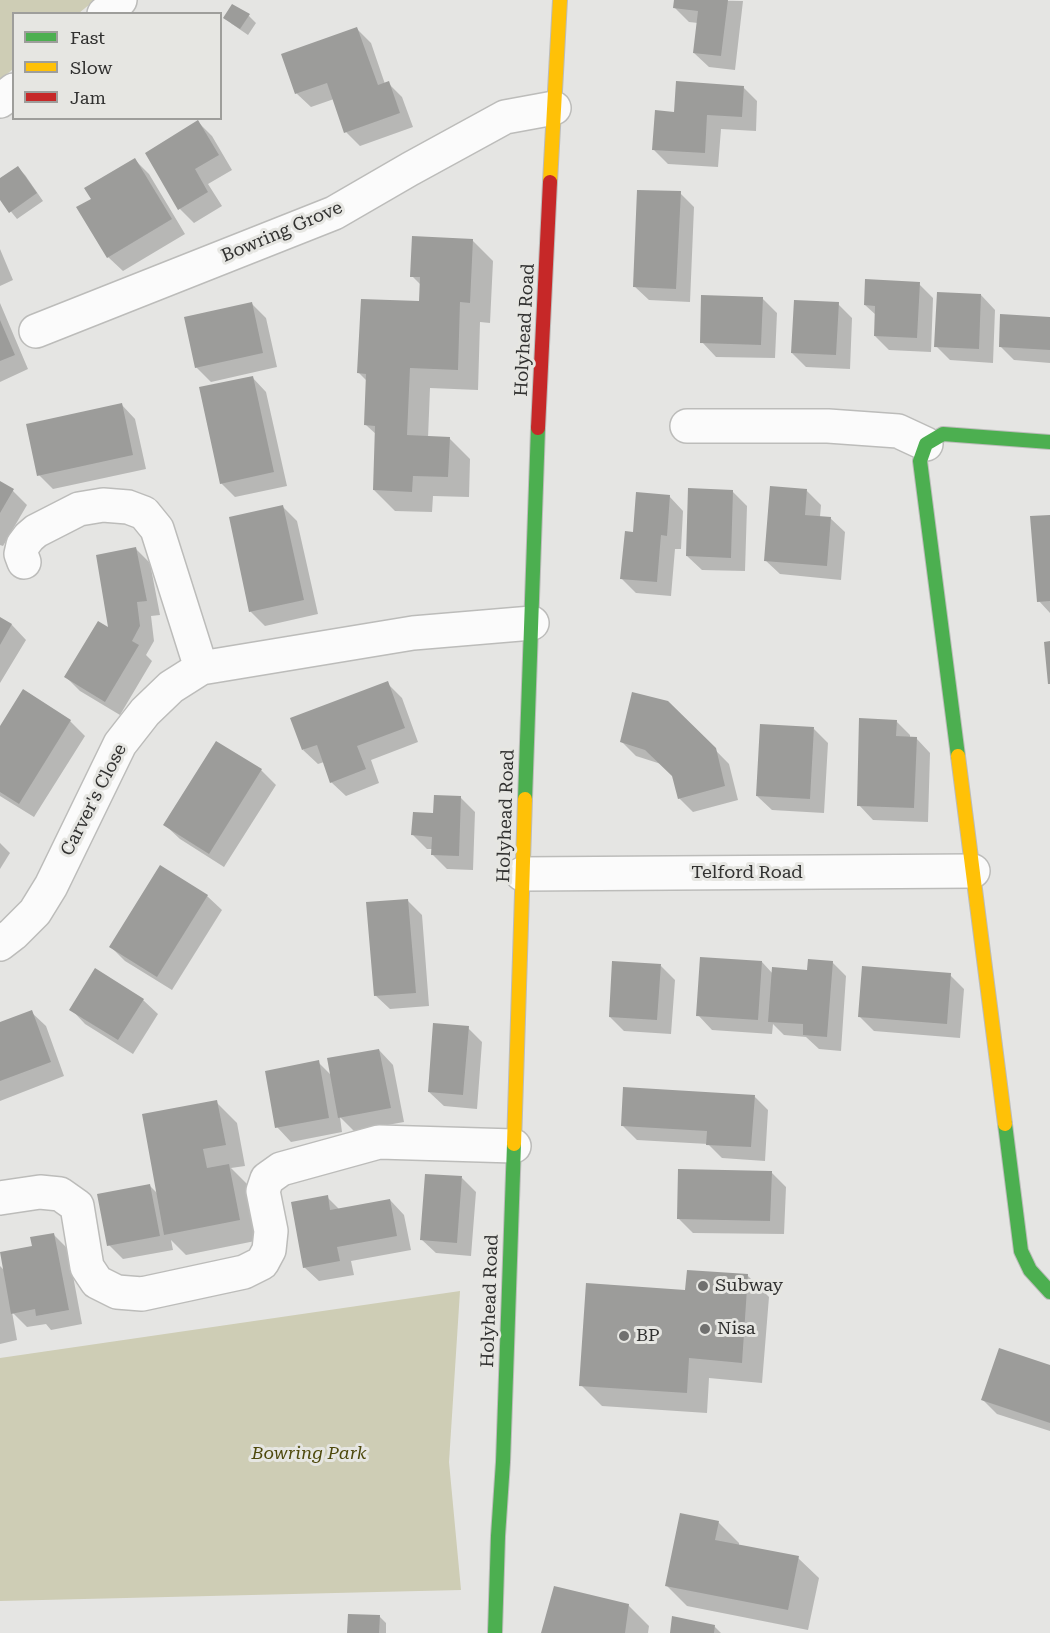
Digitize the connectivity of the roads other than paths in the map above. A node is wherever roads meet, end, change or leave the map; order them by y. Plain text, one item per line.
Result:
1 (120, 0) edge
2 (560, 0) edge
3 (106, 12) edge
4 (12, 92) edge
5 (0, 101) edge
6 (554, 108) junction
7 (36, 331) dead end
8 (687, 426) dead end
9 (1050, 442) edge
10 (926, 444) junction
11 (24, 562) dead end
12 (532, 623) junction
13 (201, 668) junction
14 (973, 871) junction
15 (522, 874) junction
16 (0, 944) edge
17 (514, 1146) junction
18 (0, 1198) edge
19 (1050, 1292) edge
20 (495, 1633) edge

1 - 3 street
2 - 6 main road, Holyhead Road
4 - 5 street
6 - 7 street, Bowring Grove
6 - 12 main road, Holyhead Road
8 - 10 street
9 - 10 main road
10 - 14 main road
11 - 13 street
12 - 13 street, Carver's Close
12 - 15 main road, Holyhead Road
13 - 16 street, Carver's Close
14 - 15 street, Telford Road
14 - 19 main road
15 - 17 main road, Holyhead Road
17 - 18 street
17 - 20 main road, Holyhead Road

